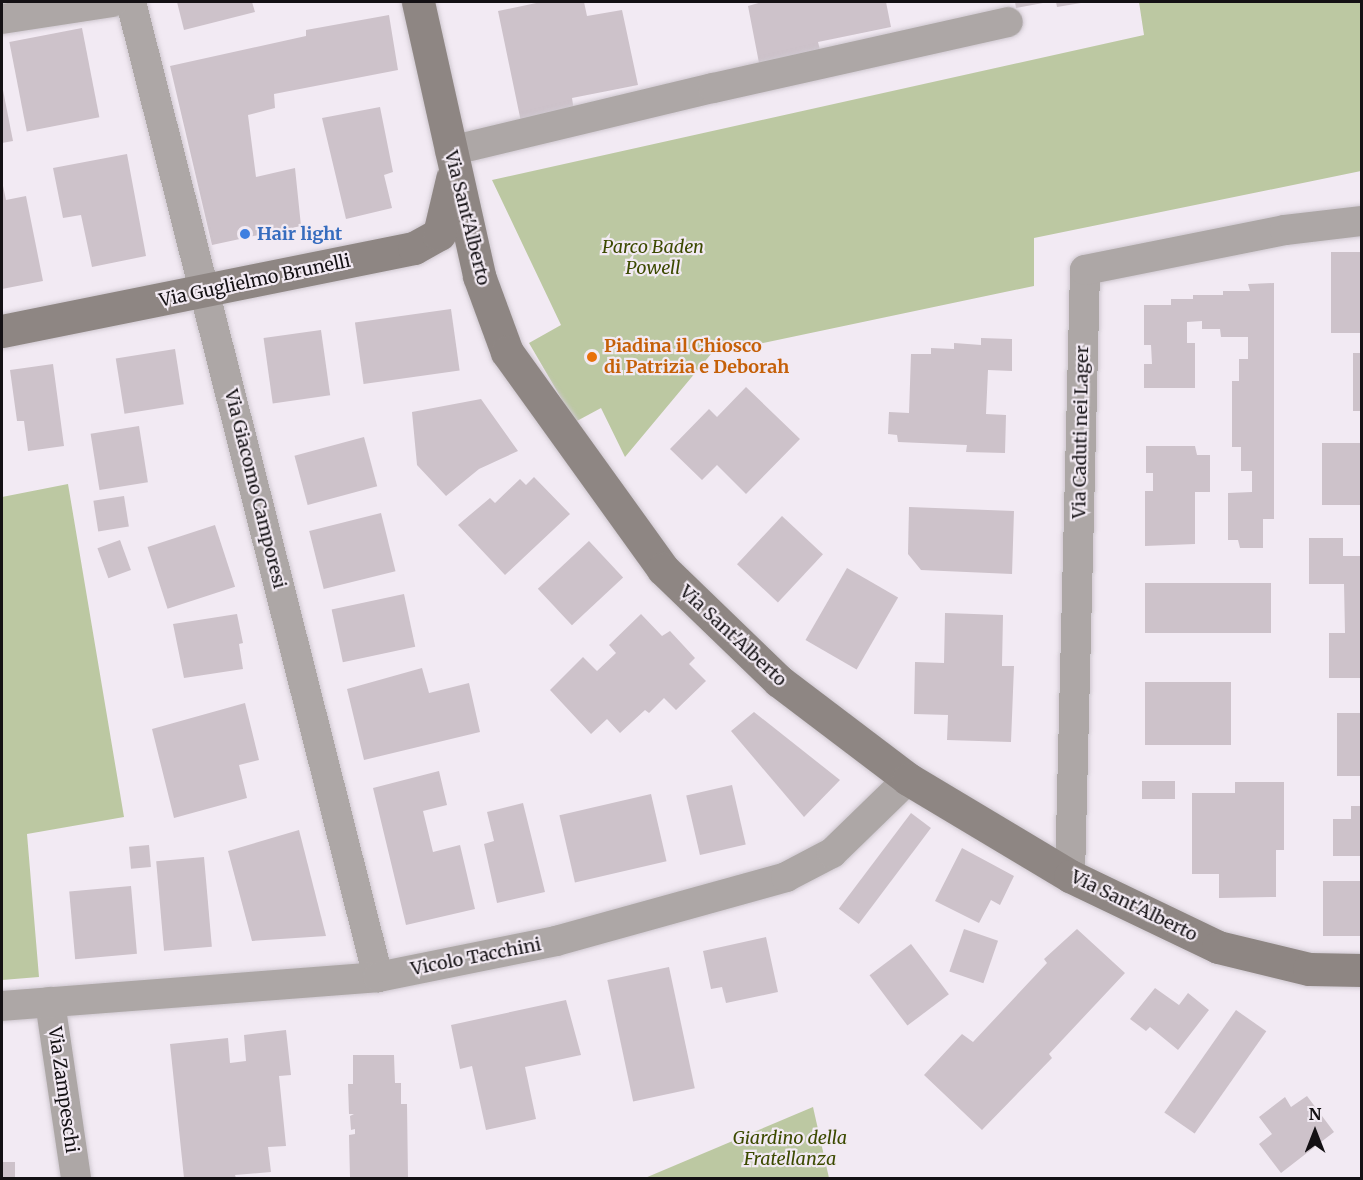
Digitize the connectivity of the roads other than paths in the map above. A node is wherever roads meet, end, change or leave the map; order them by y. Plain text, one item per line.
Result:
1 (113, 2) edge
2 (131, 2) edge
3 (418, 2) edge
4 (2, 19) edge
5 (1008, 22) dead end
6 (452, 159) junction
7 (1362, 221) edge
8 (205, 292) junction
9 (2, 331) edge
10 (908, 779) junction
11 (1070, 876) junction
12 (1362, 970) edge
13 (378, 977) junction
14 (50, 1002) junction
15 (2, 1006) edge
16 (76, 1179) edge

1 - 4 street
2 - 8 street, Via Giacomo Camporesi
3 - 6 street, Via Sant'Alberto
5 - 6 street
6 - 8 street, Via Guglielmo Brunelli
6 - 10 street, Via Sant'Alberto
7 - 11 street, Via Caduti nei Lager
8 - 9 street, Via Guglielmo Brunelli
8 - 13 street, Via Giacomo Camporesi
10 - 11 street, Via Sant'Alberto
10 - 13 street, Vicolo Tacchini
11 - 12 street, Via Sant'Alberto
13 - 14 street, Vicolo Tacchini
14 - 15 street, Vicolo Tacchini
14 - 16 street, Via Zampeschi

